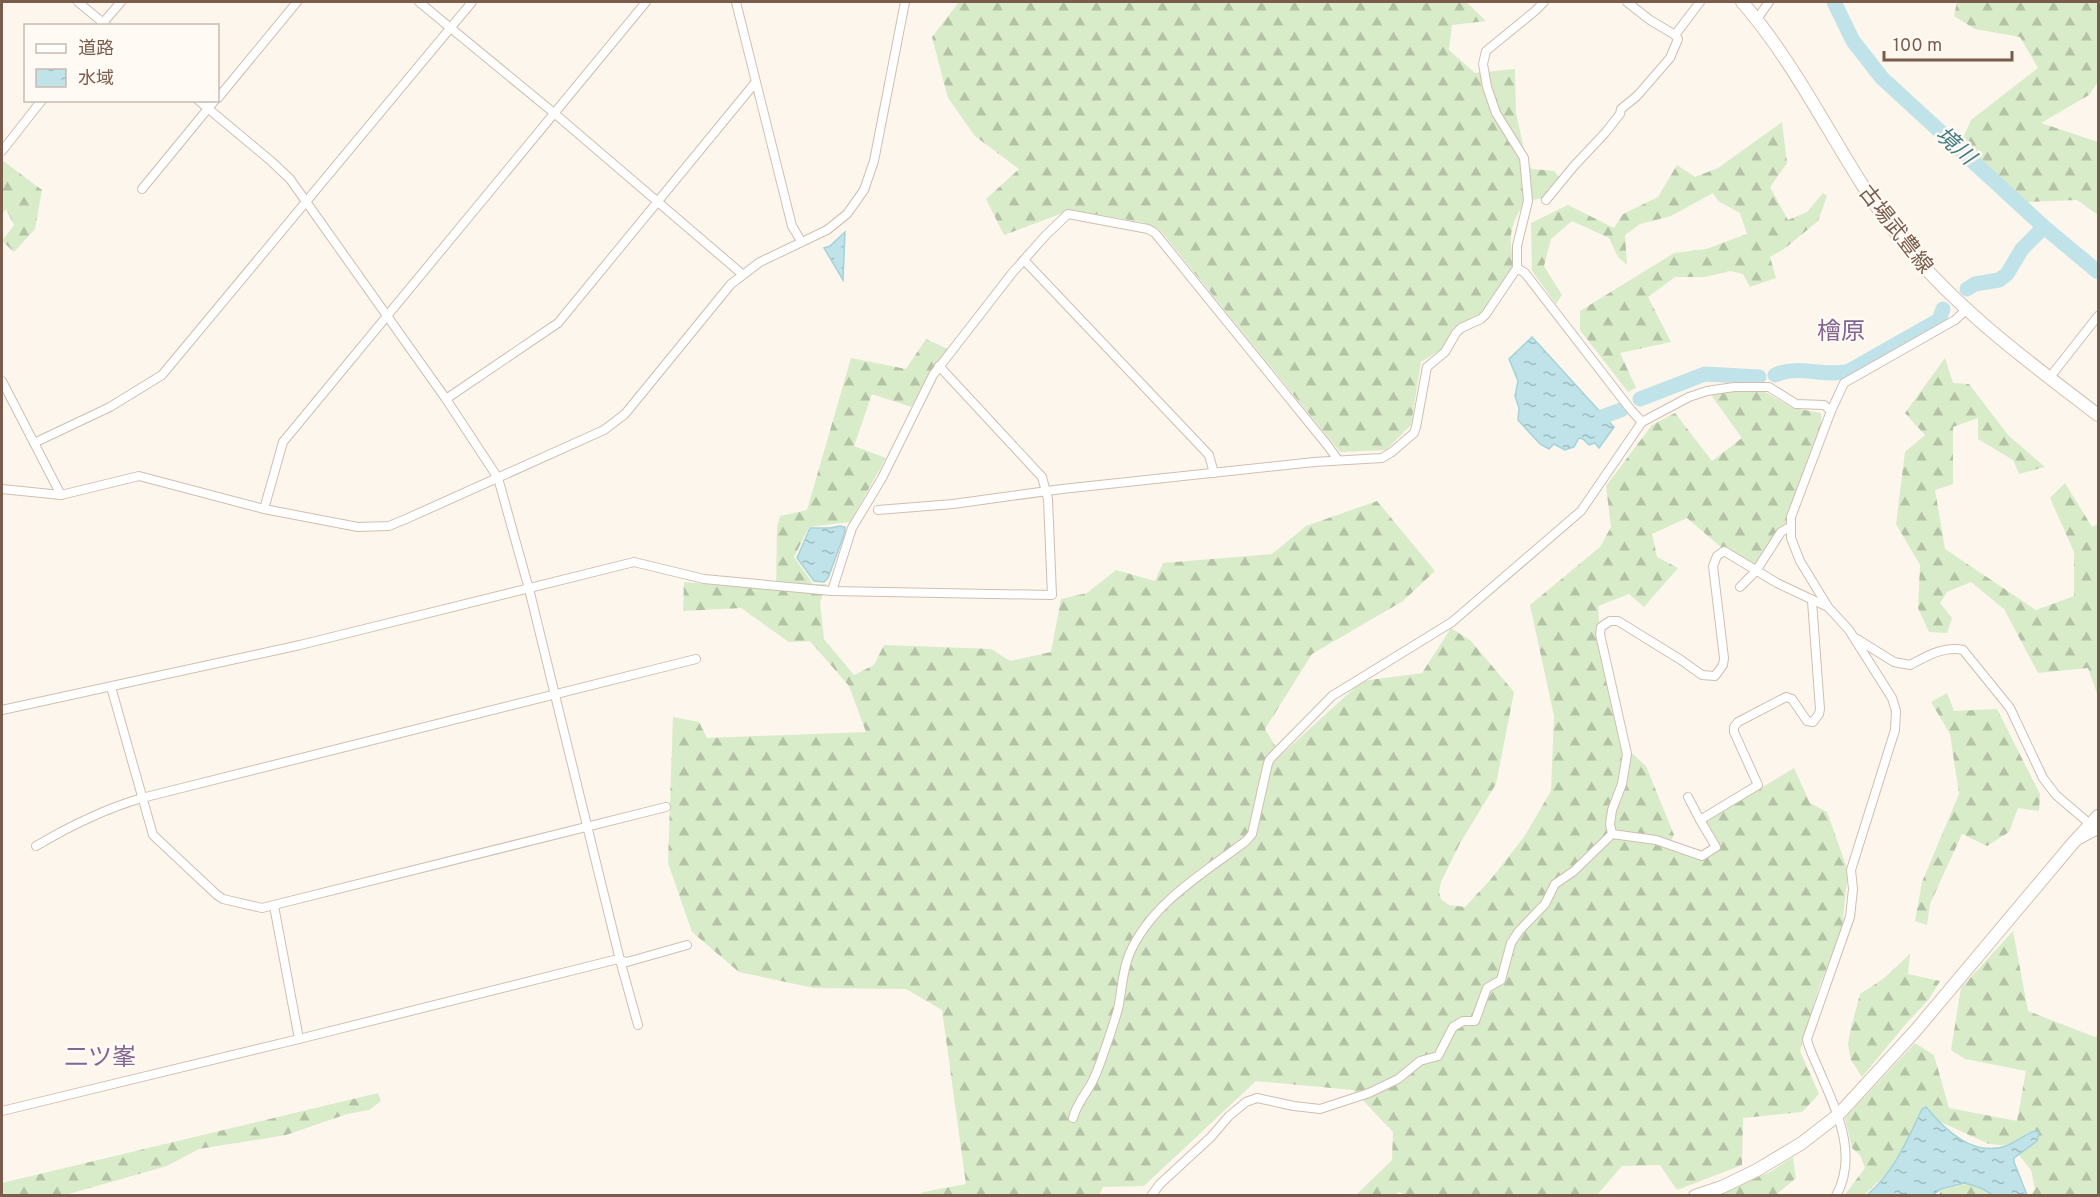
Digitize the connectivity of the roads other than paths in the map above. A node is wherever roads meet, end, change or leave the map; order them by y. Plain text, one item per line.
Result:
1 (78, 2) edge
2 (121, 2) edge
3 (297, 2) edge
4 (419, 2) edge
5 (472, 2) edge
6 (646, 2) edge
7 (736, 2) edge
8 (905, 2) edge
9 (1544, 2) edge
10 (1627, 2) edge
11 (1700, 2) edge
12 (1742, 2) edge
13 (1769, 2) edge
14 (1757, 19) junction
15 (103, 24) edge
16 (105, 24) edge
17 (450, 28) junction
18 (1675, 35) junction
19 (755, 83) junction
20 (219, 95) edge
21 (40, 102) edge
22 (200, 102) edge
23 (214, 102) edge
24 (208, 109) junction
25 (554, 113) junction
26 (2, 151) edge
27 (142, 189) dead end
28 (1546, 200) dead end
29 (658, 201) junction
30 (307, 202) junction
31 (801, 241) junction
32 (1024, 260) junction
33 (1517, 268) junction
34 (742, 274) junction
35 (1966, 310) junction
36 (388, 316) junction
37 (2098, 316) edge
38 (939, 366) junction
39 (2050, 377) junction
40 (2, 381) edge
41 (446, 399) junction
42 (1831, 411) junction
43 (2098, 415) edge
44 (1642, 422) junction
45 (34, 443) junction
46 (1338, 460) junction
47 (1214, 473) junction
48 (498, 478) junction
49 (2, 489) edge
50 (1046, 492) junction
51 (61, 495) junction
52 (264, 509) junction
53 (878, 510) dead end
54 (1790, 527) junction
55 (1756, 571) junction
56 (1811, 577) junction
57 (1740, 587) dead end
58 (529, 589) junction
59 (832, 591) junction
60 (1811, 599) junction
61 (1828, 607) junction
62 (1854, 638) junction
63 (696, 659) dead end
64 (111, 687) junction
65 (555, 695) junction
66 (2, 710) edge
67 (1688, 797) dead end
68 (142, 798) junction
69 (666, 807) dead end
70 (1700, 820) junction
71 (2096, 824) edge
72 (588, 826) junction
73 (1612, 834) junction
74 (36, 846) dead end
75 (274, 906) junction
76 (687, 945) dead end
77 (620, 960) junction
78 (638, 1025) dead end
79 (299, 1039) junction
80 (2, 1111) edge
81 (1838, 1115) junction
82 (1073, 1119) dead end
83 (1151, 1196) edge
84 (1695, 1196) edge
85 (1836, 1196) edge

1 - 15 street
2 - 16 street
3 - 20 street
4 - 17 street
5 - 17 street
6 - 25 street
7 - 19 street
8 - 31 street
9 - 33 street
10 - 18 street
11 - 18 street
12 - 14 main road, 古場武豊線
13 - 14 street
14 - 35 main road, 古場武豊線
17 - 25 street
17 - 30 street
18 - 28 street
19 - 29 street
19 - 31 street
21 - 26 street
22 - 24 street
23 - 24 street
24 - 27 street
24 - 30 street
25 - 29 street
25 - 36 street
29 - 34 street
29 - 41 street
30 - 36 street
30 - 45 street
31 - 34 street
32 - 38 street
32 - 46 street
32 - 47 street
33 - 44 street
33 - 46 street
34 - 48 street
35 - 39 main road, 古場武豊線
35 - 42 street
36 - 41 street
36 - 52 street
37 - 39 street
38 - 50 street
38 - 59 street
39 - 43 main road, 古場武豊線
40 - 45 street
41 - 48 street
42 - 44 street
42 - 54 street
44 - 82 street
45 - 51 street
46 - 47 street
47 - 50 street
48 - 52 street
48 - 58 street
49 - 51 street
50 - 53 street
50 - 59 street
51 - 52 street
54 - 55 street
54 - 56 street
55 - 57 street
55 - 60 street
55 - 73 street
56 - 60 street
56 - 61 street
58 - 59 street
58 - 64 street
58 - 65 street
60 - 61 street
60 - 70 street
61 - 62 street
62 - 71 street
62 - 81 street
63 - 65 street
64 - 66 street
64 - 68 street
65 - 68 street
65 - 72 street
67 - 70 street
68 - 74 street
68 - 75 street
69 - 72 street
70 - 73 street
71 - 81 main road
72 - 75 street
72 - 77 street
73 - 83 street
75 - 79 street
76 - 77 street
77 - 78 street
77 - 79 street
79 - 80 street
81 - 84 main road
81 - 85 street

